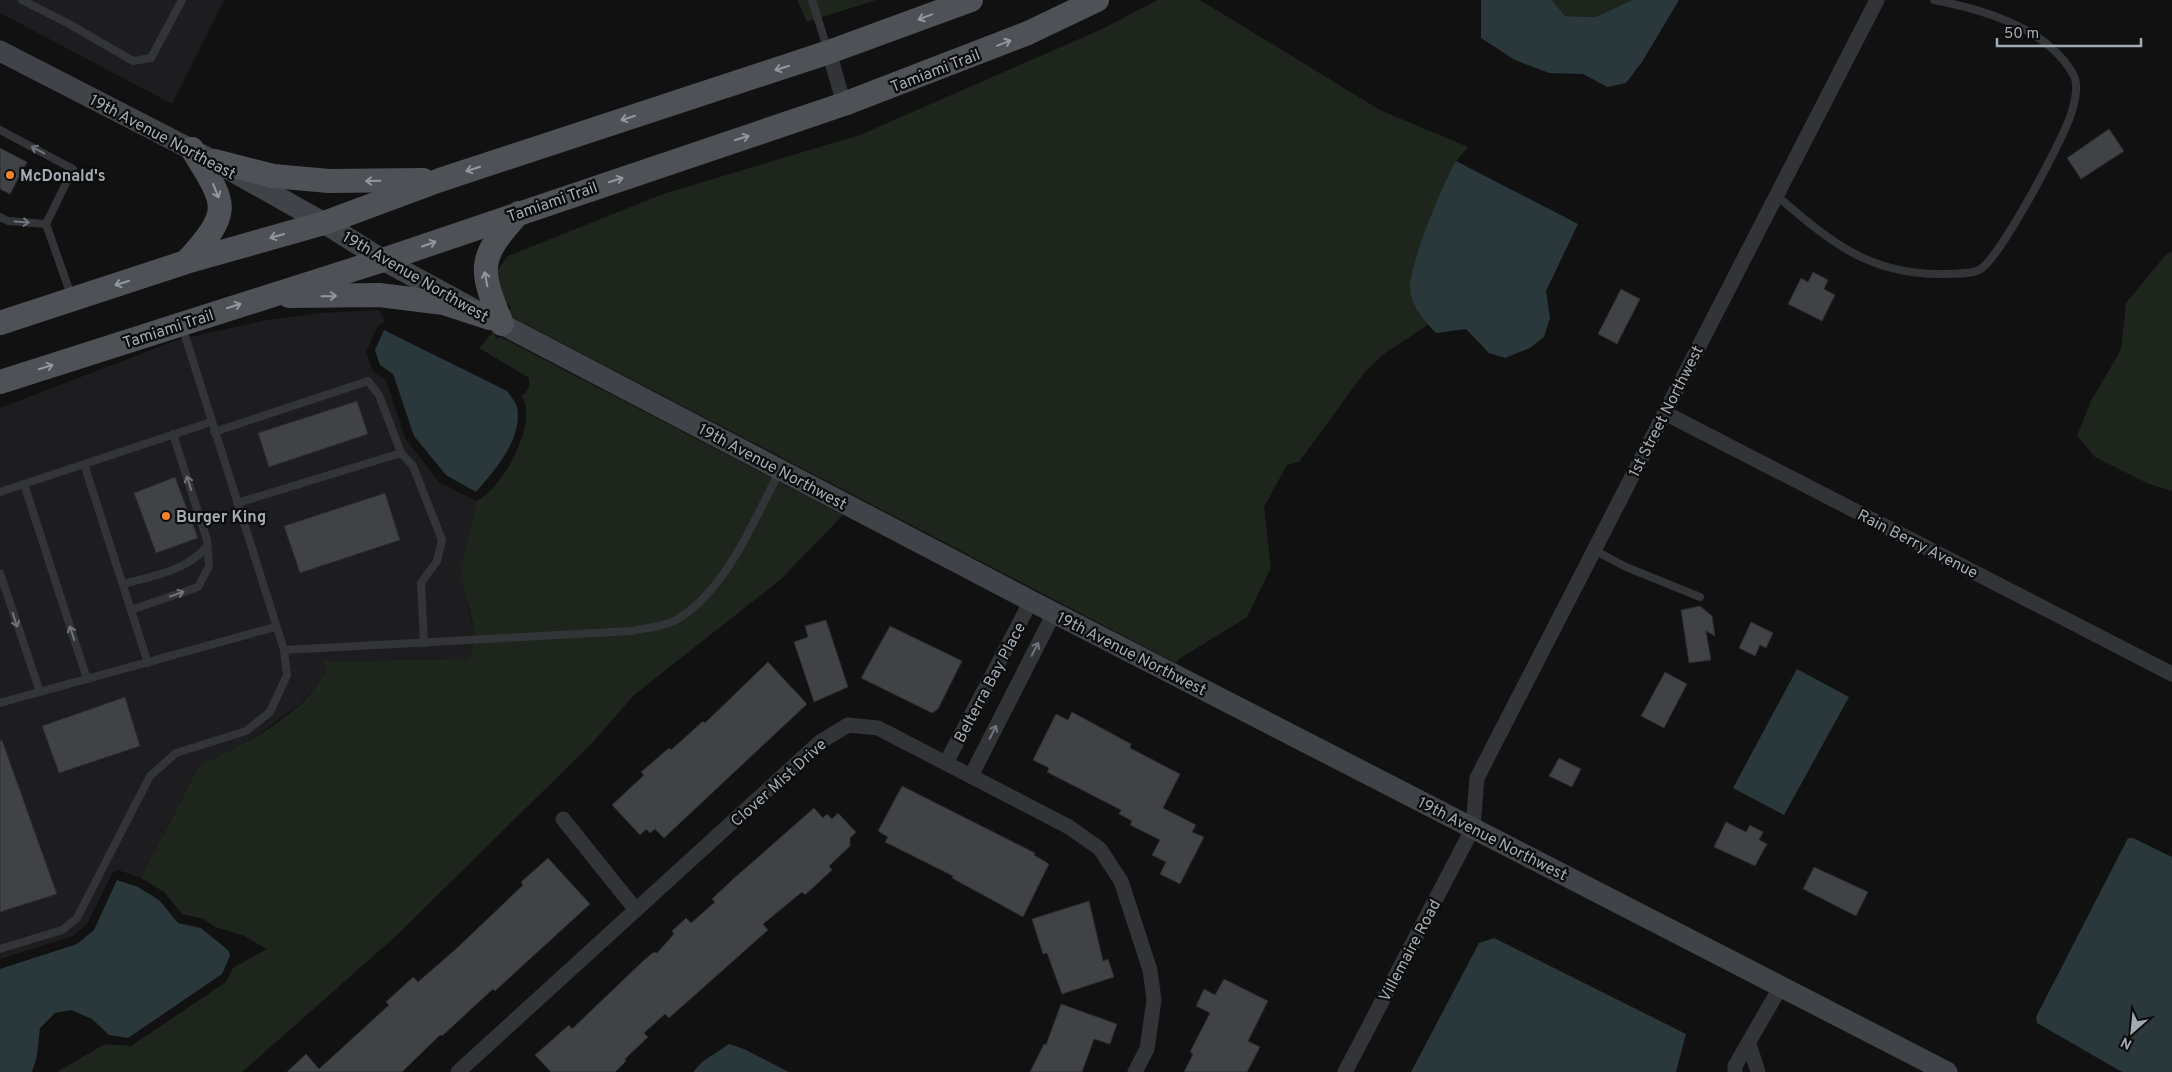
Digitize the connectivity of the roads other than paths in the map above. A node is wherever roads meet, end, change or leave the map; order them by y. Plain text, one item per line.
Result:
1 (22, 0) edge
2 (182, 0) edge
3 (812, 0) edge
4 (970, 0) edge
5 (1097, 0) edge
6 (1876, 0) edge
7 (1934, 0) edge
8 (37, 3) edge
9 (0, 51) edge
10 (829, 52) junction
11 (844, 104) junction
12 (0, 130) edge
13 (192, 149) junction
14 (214, 161) junction
15 (440, 180) junction
16 (1776, 196) junction
17 (521, 212) junction
18 (0, 217) edge
19 (324, 222) junction
20 (46, 224) junction
21 (383, 260) junction
22 (186, 262) junction
23 (262, 297) junction
24 (72, 300) junction
25 (496, 321) junction
26 (0, 323) edge
27 (181, 323) junction
28 (0, 382) edge
29 (1665, 413) junction
30 (211, 422) junction
31 (214, 432) junction
32 (173, 434) junction
33 (401, 453) junction
34 (84, 464) junction
35 (781, 470) junction
36 (24, 484) junction
37 (0, 492) edge
38 (237, 503) junction
39 (208, 546) junction
40 (1594, 550) junction
41 (0, 573) edge
42 (123, 584) junction
43 (1700, 597) dead end
44 (1031, 601) junction
45 (131, 610) junction
46 (1054, 613) junction
47 (275, 626) junction
48 (424, 643) junction
49 (284, 650) junction
50 (148, 663) junction
51 (993, 673) junction
52 (2172, 674) edge
53 (87, 679) junction
54 (1017, 685) junction
55 (40, 692) junction
56 (0, 703) edge
57 (946, 763) junction
58 (971, 776) junction
59 (563, 820) dead end
60 (1473, 828) junction
61 (636, 910) junction
62 (0, 950) edge
63 (1781, 986) junction
64 (1749, 1044) junction
65 (458, 1072) edge
66 (1135, 1072) edge
67 (1346, 1072) edge
68 (1735, 1072) edge
69 (1758, 1072) edge
70 (1947, 1072) edge

1 - 8 lane
2 - 8 lane
3 - 10 lane
4 -> 10 main road
11 -> 5 main road, Tamiami Trail
6 - 16 street, 1st Street Northwest
7 - 16 lane
9 - 13 street, 19th Avenue Northeast
10 - 11 street
10 -> 15 main road
17 -> 11 main road, Tamiami Trail
20 -> 12 lane
13 - 14 street, 19th Avenue Northeast
13 -> 22 main road
15 -> 14 main road
14 - 19 street, 19th Avenue Northeast
15 - 19 main road
16 - 29 street, 1st Street Northwest
21 -> 17 main road, Tamiami Trail
25 -> 17 main road
18 -> 20 lane
19 - 21 street, 19th Avenue Northwest
19 -> 22 main road
20 - 24 lane
21 - 23 main road, Tamiami Trail
21 - 25 street, 19th Avenue Northwest
22 -> 24 main road
23 -> 25 main road
27 -> 23 main road, Tamiami Trail
24 - 26 main road
25 - 35 street, 19th Avenue Northwest
28 -> 27 main road, Tamiami Trail
27 - 30 lane
29 - 40 street, 1st Street Northwest
29 - 52 street, Rain Berry Avenue
30 - 31 lane
30 - 32 lane
31 - 33 lane
31 - 38 lane
32 - 34 lane
39 -> 32 lane
33 - 38 lane
33 - 48 lane
34 - 36 lane
34 - 42 lane
35 - 44 street, 19th Avenue Northwest
35 - 48 lane
36 - 37 lane
53 -> 36 lane
38 - 47 lane
39 - 42 lane
45 -> 39 lane
40 - 43 lane
40 - 60 street, 1st Street Northwest
41 -> 55 lane
42 - 45 lane
44 - 46 street, 19th Avenue Northwest
44 - 51 street, Belterra Bay Place
45 - 50 lane
54 -> 46 street, Belterra Bay Place
46 - 60 street, 19th Avenue Northwest
47 - 49 lane
47 - 50 lane
48 - 49 lane
49 - 62 lane
50 - 53 lane
51 - 54 street
51 - 57 street, Belterra Bay Place
53 - 55 lane
58 -> 54 street, Belterra Bay Place
55 - 56 lane
57 - 58 street, Clover Mist Drive
57 - 61 street, Clover Mist Drive
58 - 66 street, Clover Mist Drive
59 - 61 street
60 - 63 street, 19th Avenue Northwest
60 - 67 street, Villemaire Road
61 - 65 street, Clover Mist Drive
63 - 64 street
63 - 70 street, 19th Avenue Northwest
64 - 68 street
64 - 69 street

